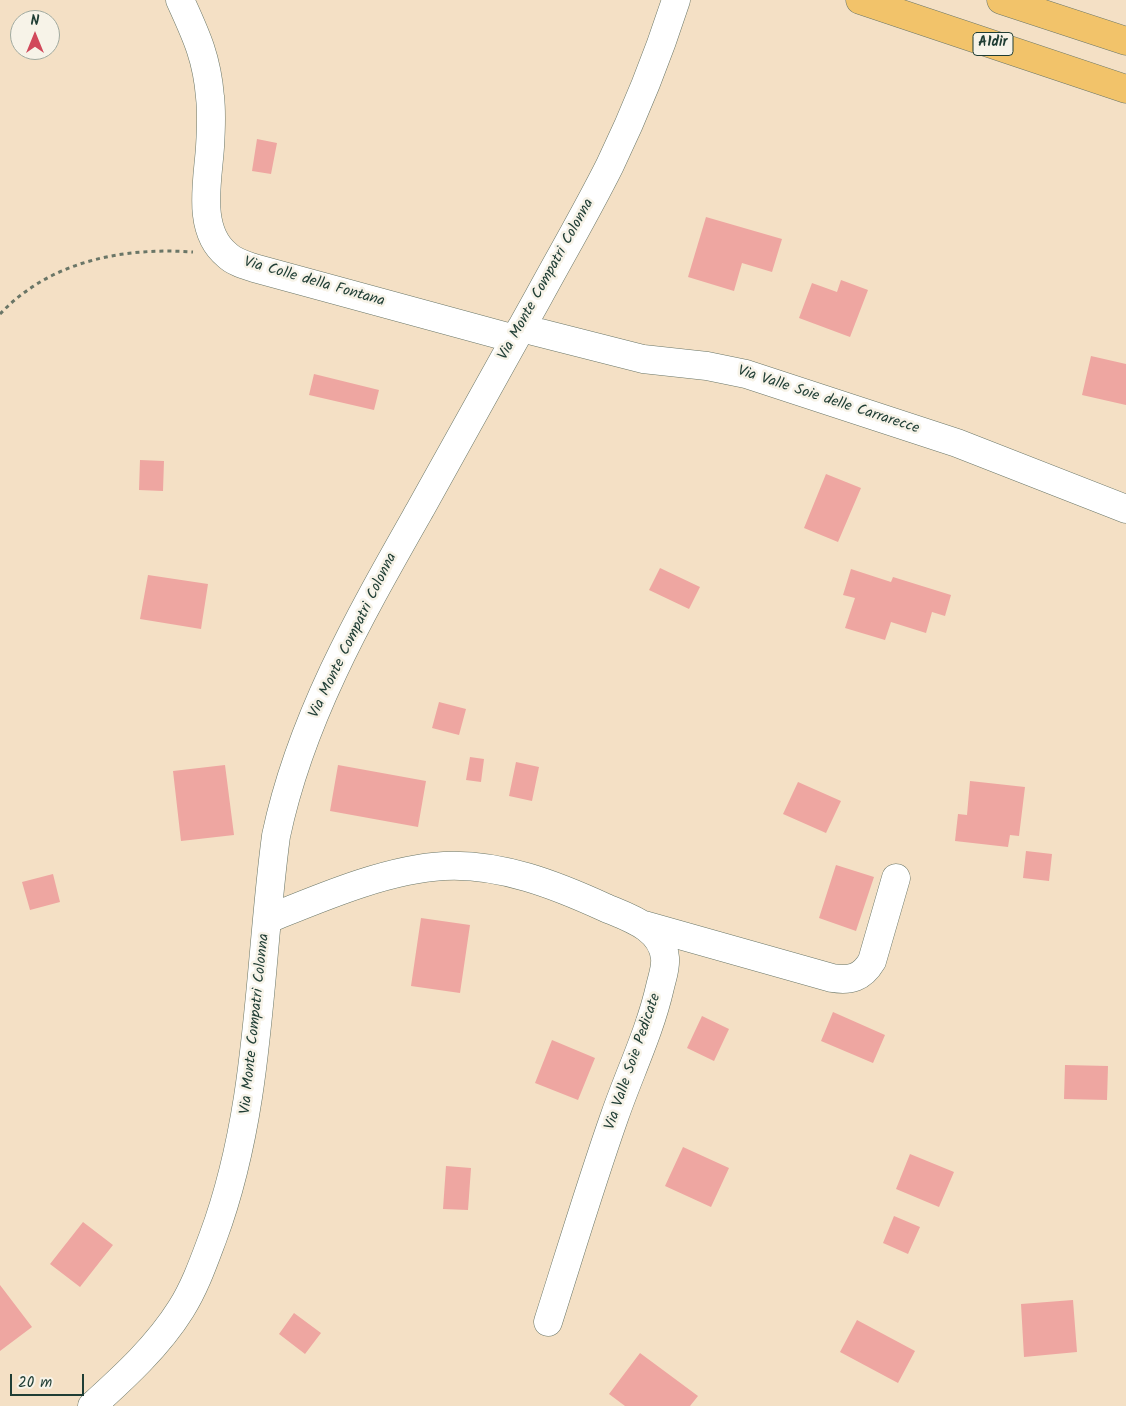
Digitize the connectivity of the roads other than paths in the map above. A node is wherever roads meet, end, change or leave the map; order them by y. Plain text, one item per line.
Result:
1 (180, 0) edge
2 (676, 0) edge
3 (860, 0) edge
4 (1001, 0) edge
5 (1126, 41) edge
6 (1126, 89) edge
7 (518, 333) junction
8 (1126, 509) edge
9 (896, 878) dead end
10 (268, 919) junction
11 (644, 924) junction
12 (548, 1322) dead end
13 (92, 1406) edge

1 - 7 street, Via Colle della Fontana
2 - 7 street, Via Monte Compatri Colonna
3 - 6 highway, A1dir
4 - 5 highway
7 - 8 street, Via Valle Soie delle Carrarecce
7 - 10 street, Via Monte Compatri Colonna
9 - 11 street
10 - 11 street, Via Valle Soie Pedicate
10 - 13 street, Via Monte Compatri Colonna
11 - 12 street, Via Valle Soie Pedicate

